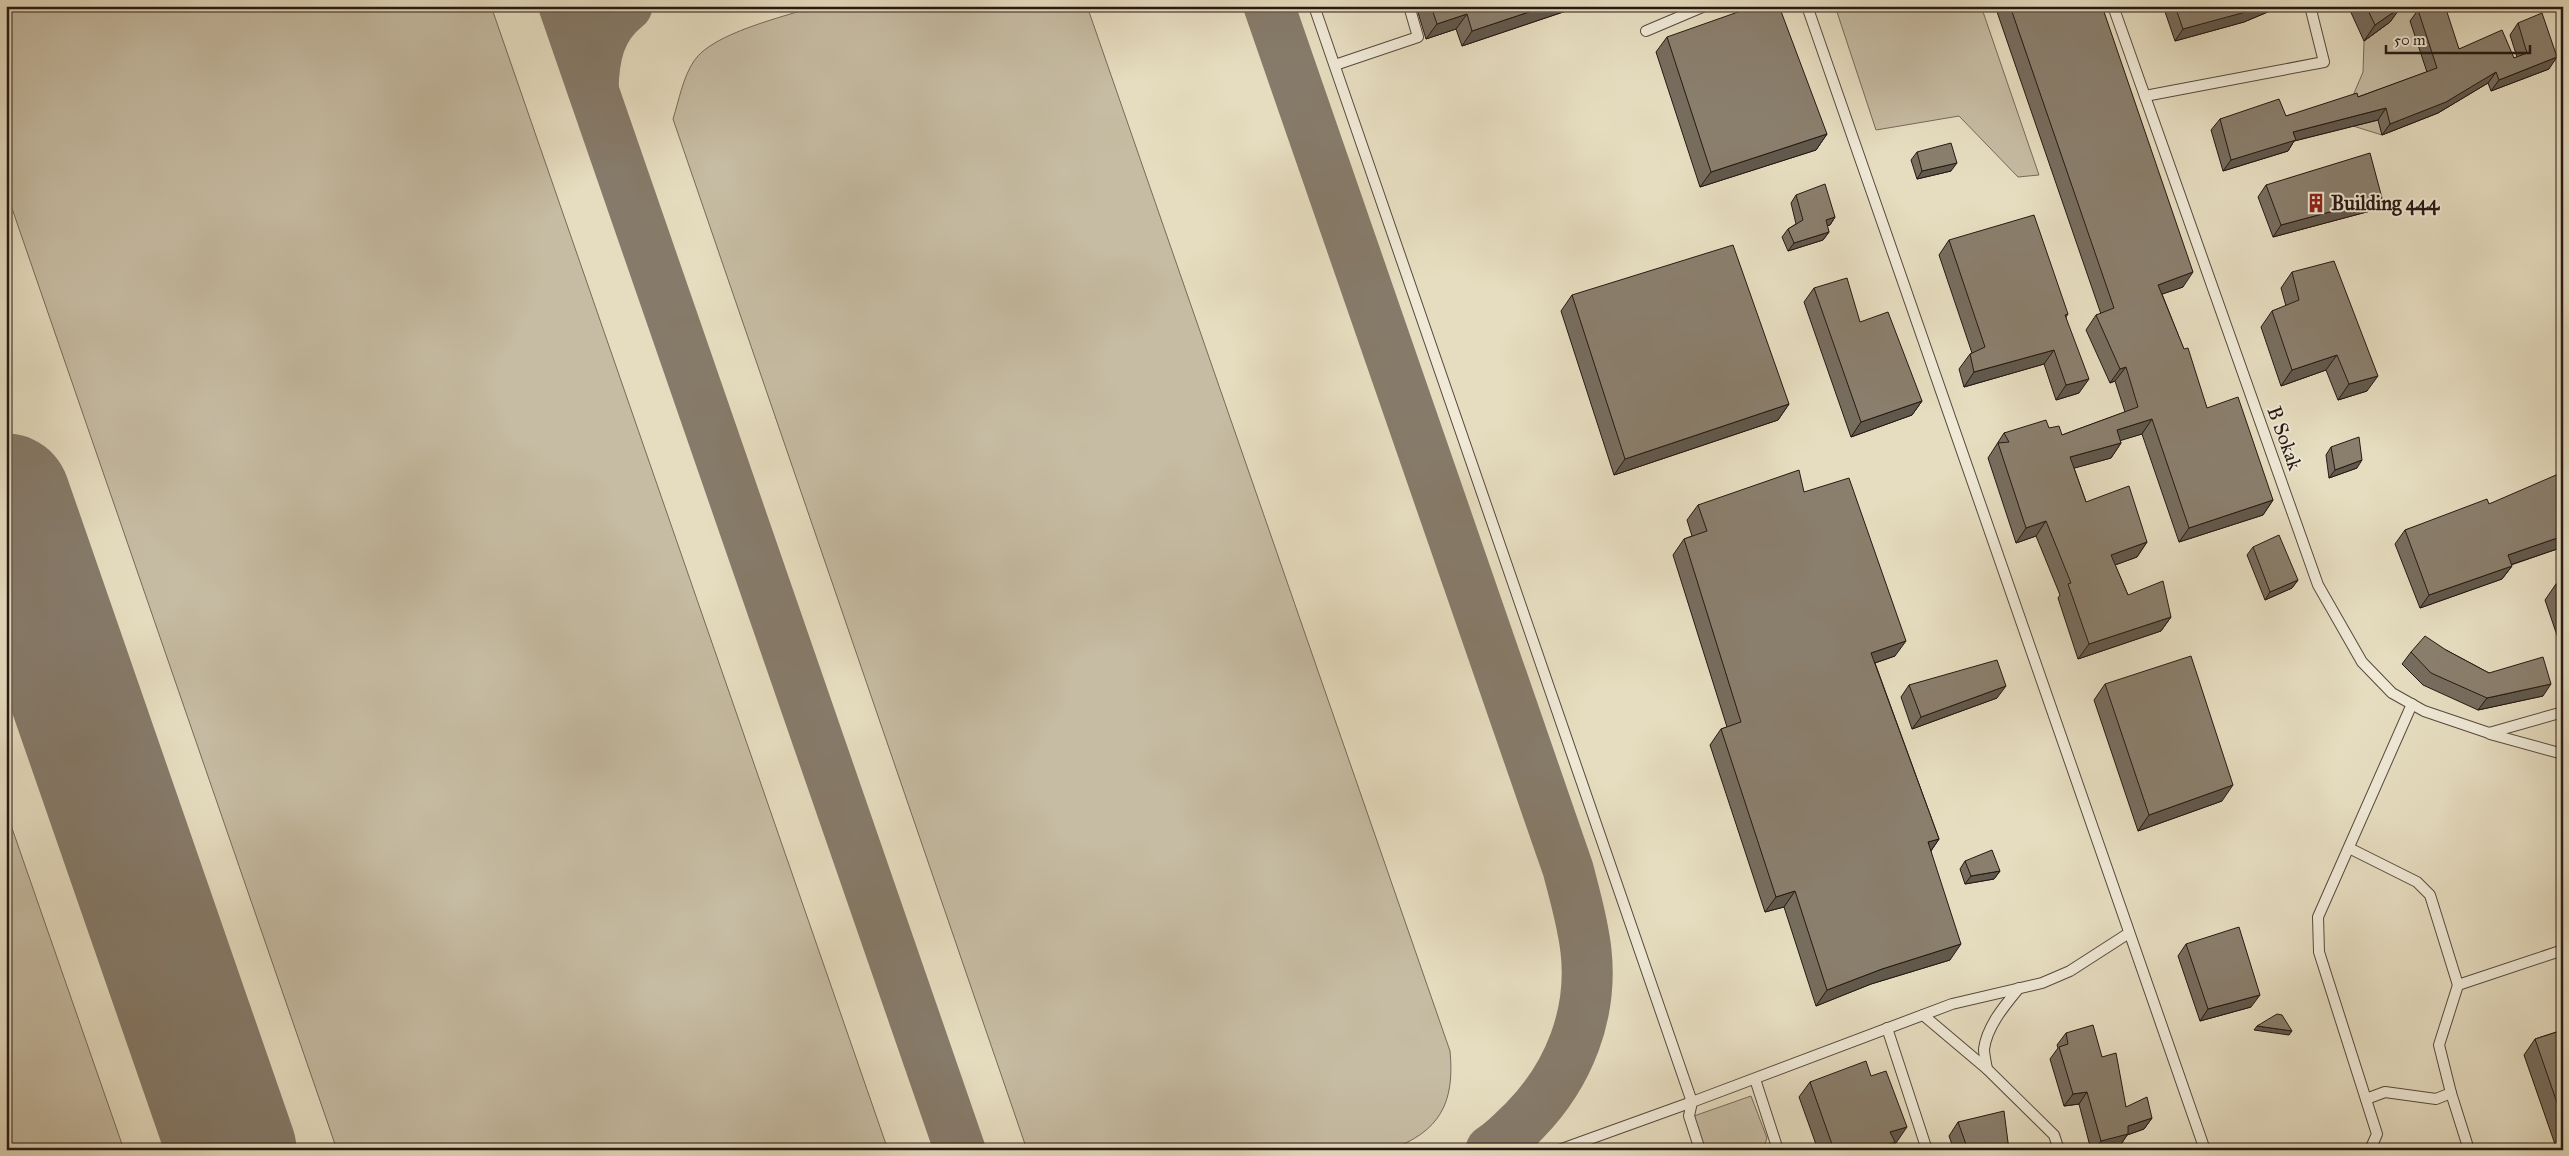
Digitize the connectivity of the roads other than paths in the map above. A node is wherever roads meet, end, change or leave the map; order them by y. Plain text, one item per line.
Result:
1 (1314, 6) edge
2 (1409, 6) edge
3 (1705, 6) edge
4 (1807, 6) edge
5 (2113, 6) edge
6 (2310, 6) edge
7 (1646, 31) dead end
8 (1335, 65) junction
9 (2145, 96) junction
10 (2412, 704) junction
11 (2563, 712) edge
12 (2489, 734) junction
13 (2563, 754) edge
14 (2349, 848) junction
15 (2130, 933) junction
16 (2563, 950) edge
17 (2458, 985) junction
18 (2020, 988) junction
19 (1924, 1015) junction
20 (1887, 1028) junction
21 (1987, 1069) junction
22 (1755, 1078) junction
23 (2451, 1093) junction
24 (2366, 1099) junction
25 (1692, 1102) junction
26 (1559, 1150) edge
27 (1700, 1150) edge
28 (1778, 1150) edge
29 (1927, 1150) edge
30 (2059, 1150) edge
31 (2205, 1150) edge
32 (2370, 1150) edge
33 (2469, 1150) edge

1 - 8 lane
2 - 8 lane
3 - 7 lane
4 - 15 lane
5 - 9 lane, B Sokak
6 - 9 lane
8 - 25 lane
9 - 10 lane, B Sokak
10 - 12 lane, B Sokak
10 - 14 lane
11 - 12 lane
12 - 13 lane, B Sokak
14 - 17 lane
14 - 24 lane
15 - 18 lane
15 - 31 lane
16 - 17 lane
17 - 23 lane
18 - 19 lane
18 - 21 lane
19 - 20 lane
19 - 21 lane
20 - 22 lane
20 - 29 lane
21 - 30 lane
22 - 25 lane
22 - 28 lane
23 - 24 lane
23 - 33 lane
24 - 32 lane
25 - 26 lane
25 - 27 lane

